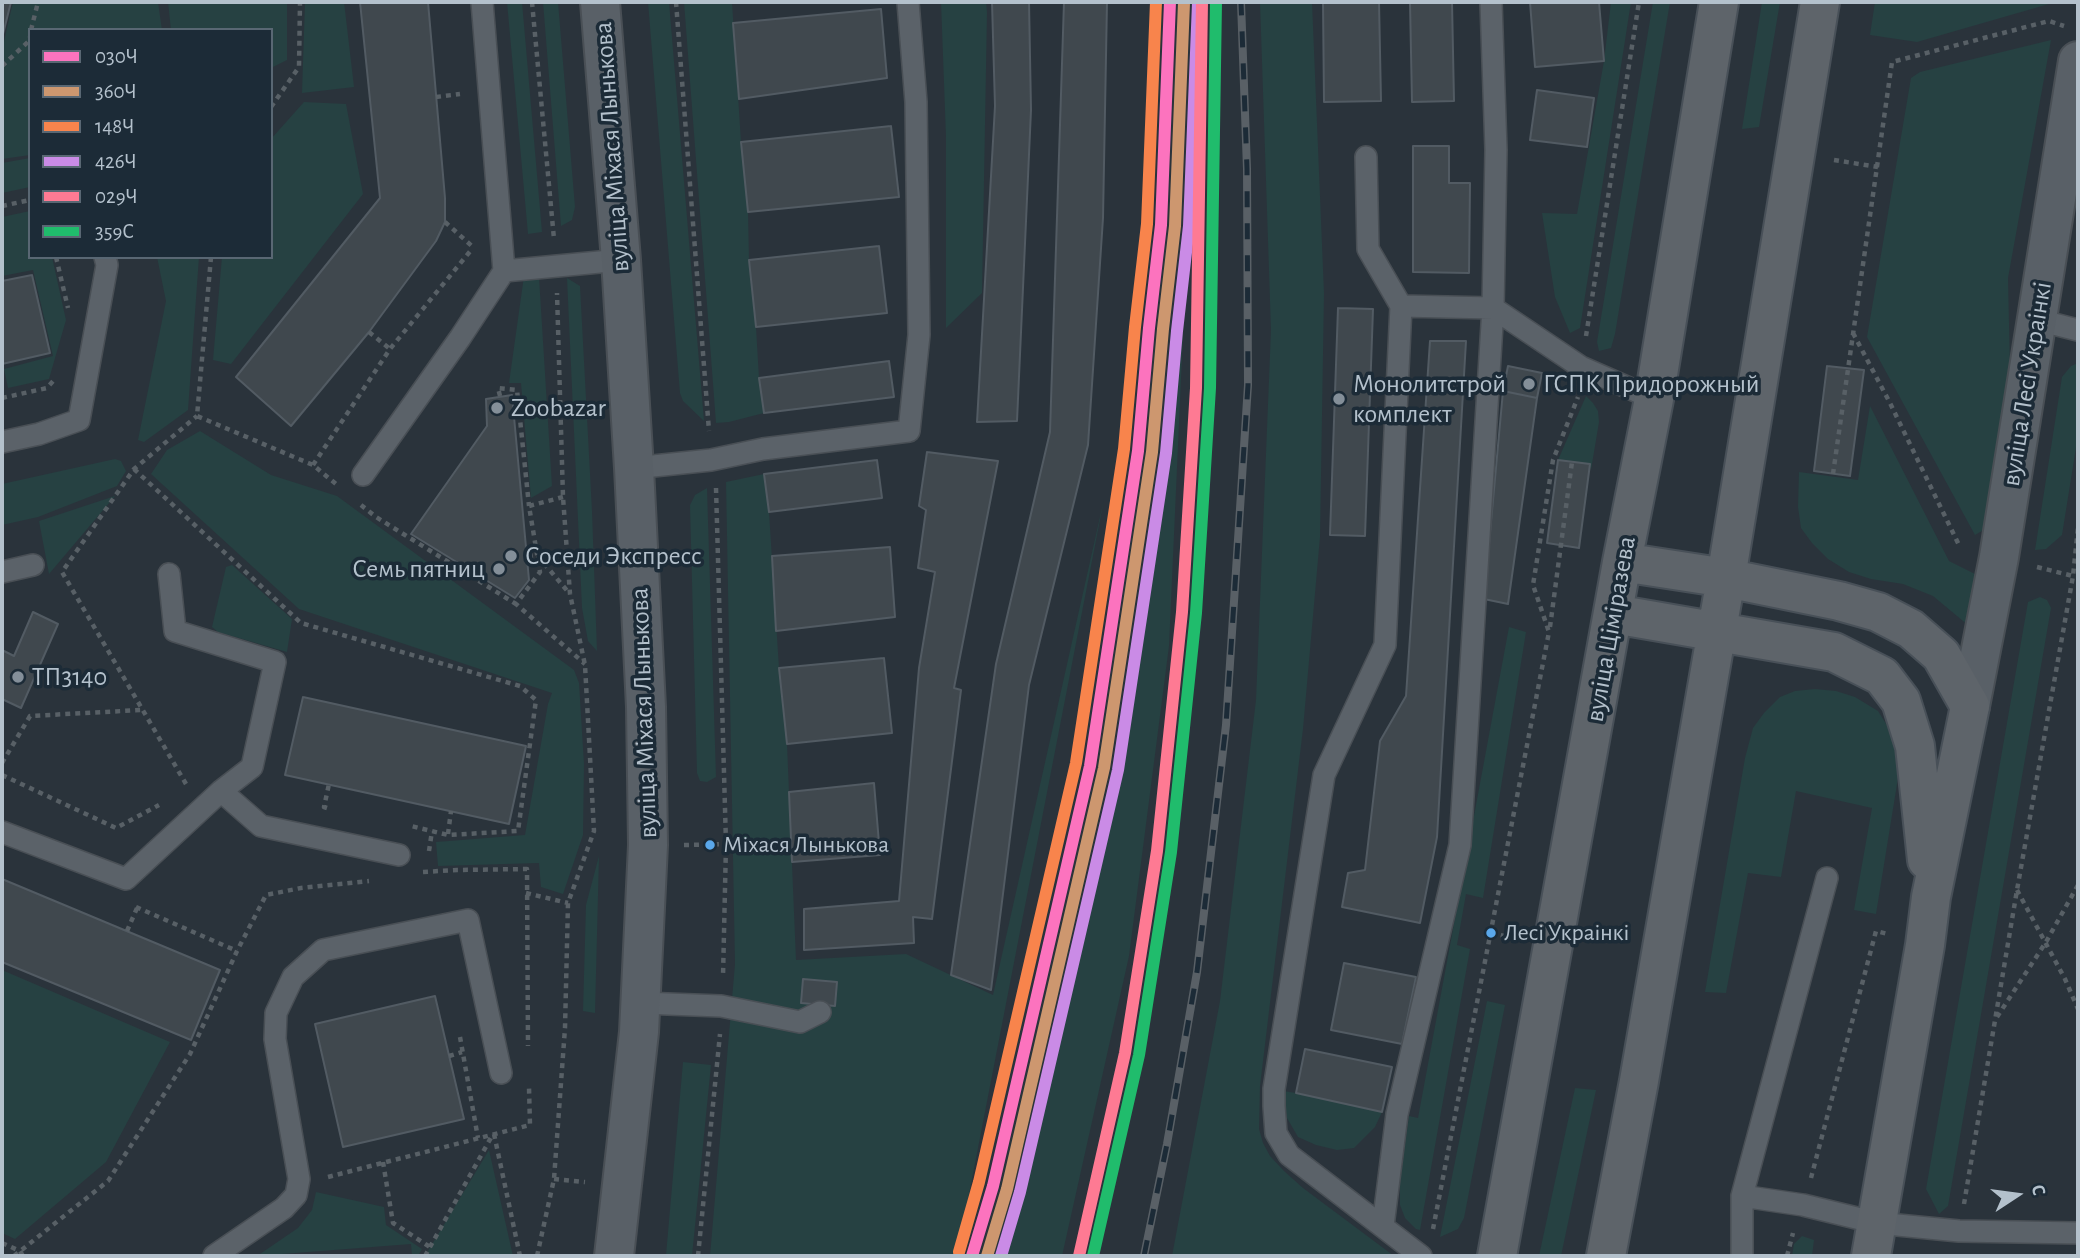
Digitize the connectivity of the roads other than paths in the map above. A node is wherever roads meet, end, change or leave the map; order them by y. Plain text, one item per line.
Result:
1 (482, 2) edge
2 (600, 2) edge
3 (908, 2) edge
4 (1492, 2) edge
5 (1719, 2) edge
6 (1821, 2) edge
7 (2073, 44) edge
8 (1366, 158) dead end
9 (106, 259) edge
10 (621, 260) junction
11 (504, 271) junction
12 (1401, 306) junction
13 (1493, 308) junction
14 (2038, 320) junction
15 (2078, 330) edge
16 (1654, 399) junction
17 (2, 442) edge
18 (634, 468) junction
19 (363, 475) dead end
20 (1622, 562) junction
21 (33, 565) dead end
22 (2, 572) edge
23 (169, 574) dead end
24 (1726, 578) junction
25 (1614, 614) junction
26 (1716, 632) junction
27 (1970, 706) junction
28 (221, 791) junction
29 (2, 832) edge
30 (399, 855) dead end
31 (1827, 878) dead end
32 (1931, 897) junction
33 (641, 1003) junction
34 (820, 1012) dead end
35 (501, 1073) dead end
36 (1742, 1196) junction
37 (1383, 1226) junction
38 (2078, 1233) edge
39 (1874, 1240) edge
40 (214, 1256) edge
41 (614, 1256) edge
42 (1421, 1256) edge
43 (1497, 1256) edge
44 (1606, 1256) edge
45 (1742, 1256) edge

1 - 11 lane
2 - 10 street, вуліца Міхася Лынькова
3 - 18 lane
4 - 13 lane
5 - 16 main road, вуліца Ціміразева
6 - 24 main road
7 - 14 street, вуліца Лесі Украінкі
8 - 12 lane
9 - 17 lane
10 - 11 lane
10 - 18 street, вуліца Міхася Лынькова
11 - 19 lane
12 - 13 lane
12 - 37 lane
13 - 16 lane
13 - 37 lane
14 - 15 lane
14 - 27 street, вуліца Лесі Украінкі
16 - 20 main road, вуліца Ціміразева
18 - 33 street, вуліца Міхася Лынькова
20 - 24 main road
20 - 25 main road, вуліца Ціміразева
21 - 22 lane
23 - 28 lane
24 - 26 main road
24 - 27 main road
25 - 26 main road
25 - 43 main road, вуліца Ціміразева
26 - 32 main road
26 - 44 main road
27 - 32 main road
28 - 29 lane
28 - 30 lane
31 - 36 lane
32 - 39 main road
33 - 34 lane
33 - 41 street, вуліца Міхася Лынькова
35 - 40 lane
36 - 39 lane
36 - 45 lane
37 - 42 lane
38 - 39 lane

